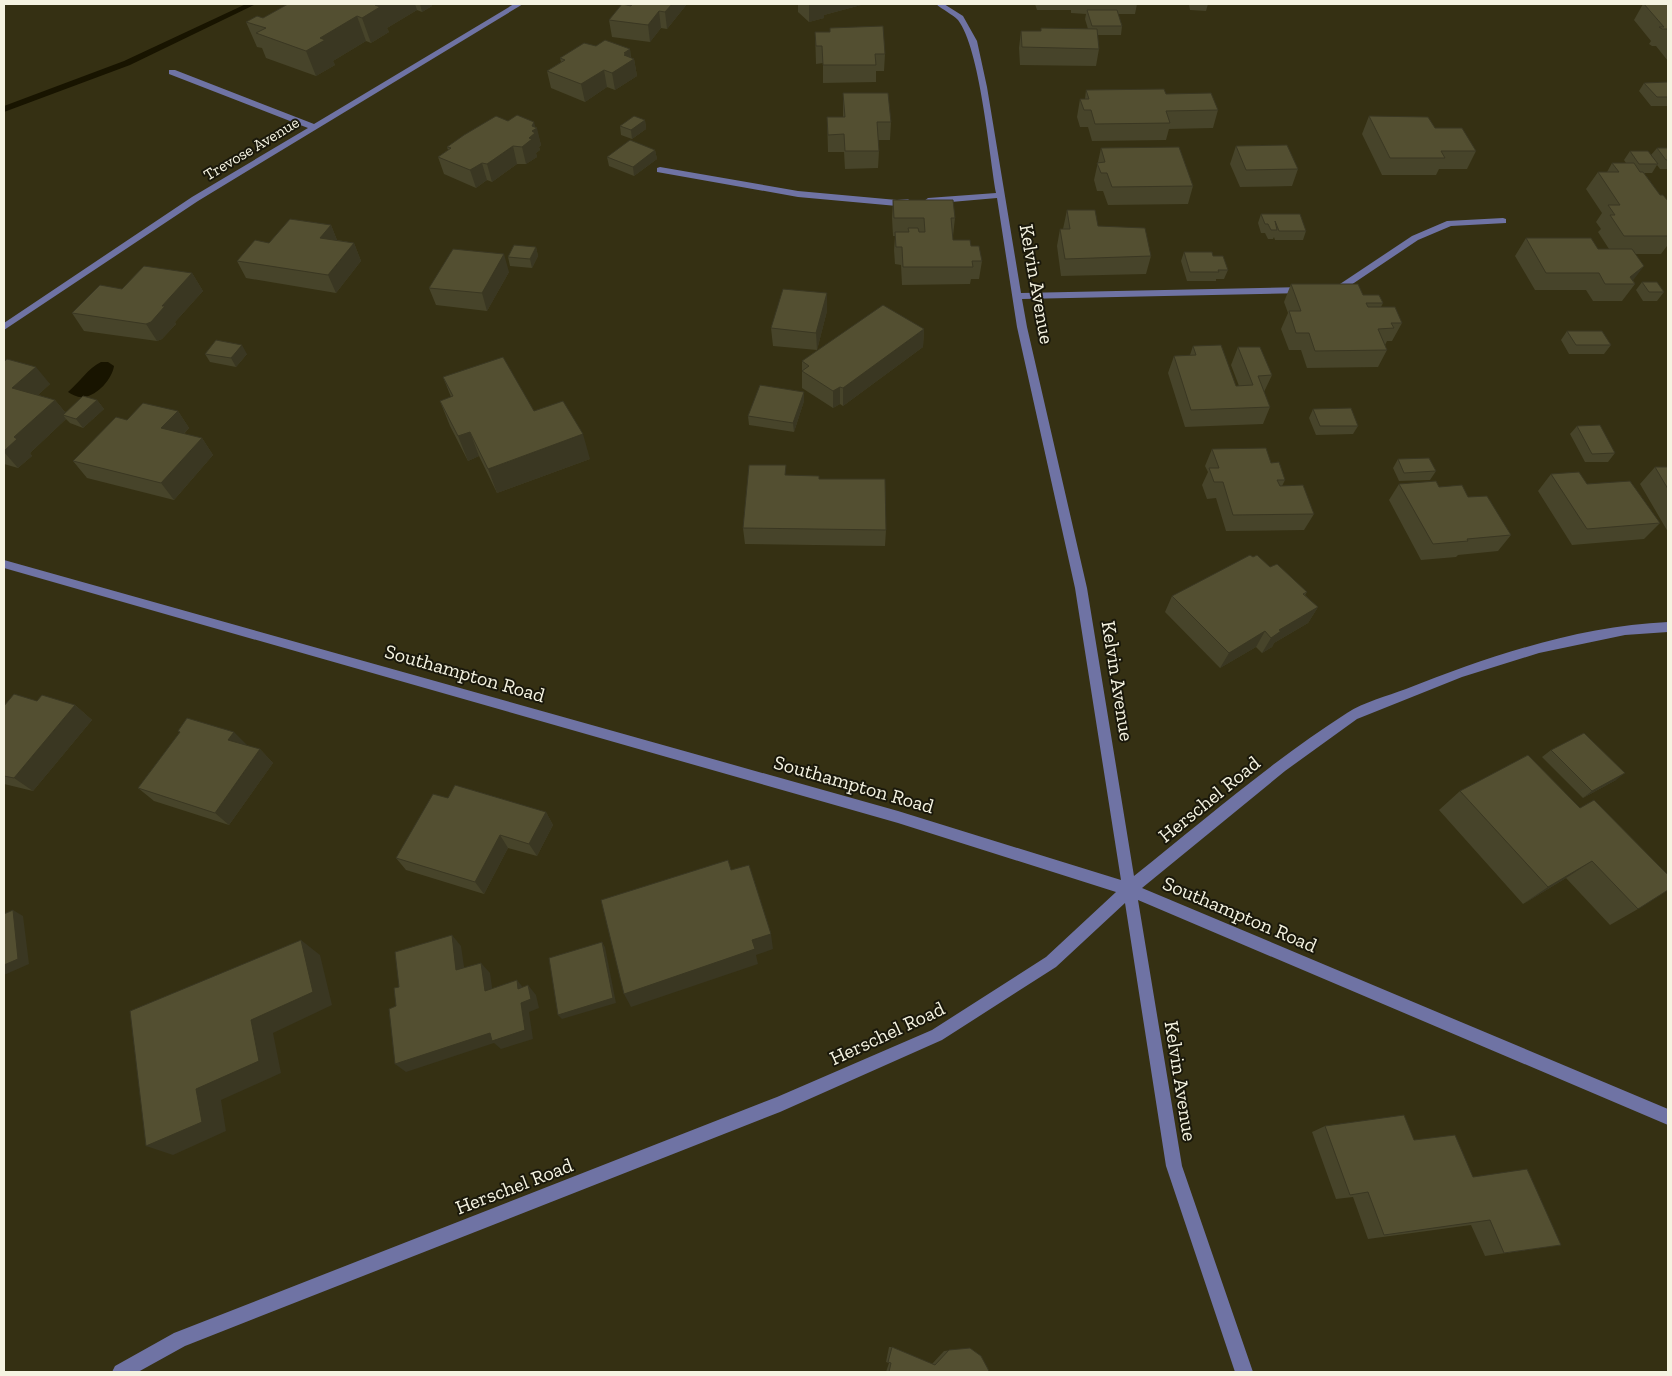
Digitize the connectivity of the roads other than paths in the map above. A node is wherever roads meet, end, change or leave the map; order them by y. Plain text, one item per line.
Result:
1 (519, 4) edge
2 (940, 4) edge
3 (172, 72) dead end
4 (314, 127) junction
5 (660, 170) dead end
6 (1000, 195) junction
7 (1503, 221) dead end
8 (1017, 296) junction
9 (4, 327) edge
10 (4, 564) edge
11 (1668, 627) edge
12 (1129, 889) junction
13 (1668, 1117) edge
14 (121, 1372) edge
15 (1244, 1372) edge

1 - 4 street, Trevose Avenue
2 - 6 street, Kelvin Avenue
3 - 4 street
4 - 9 street, Trevose Avenue
5 - 6 street
6 - 8 street, Kelvin Avenue
7 - 8 street
8 - 12 street, Kelvin Avenue
10 - 12 street, Southampton Road
11 - 12 street, Herschel Road
12 - 13 street, Southampton Road
12 - 14 street, Herschel Road
12 - 15 street, Kelvin Avenue

